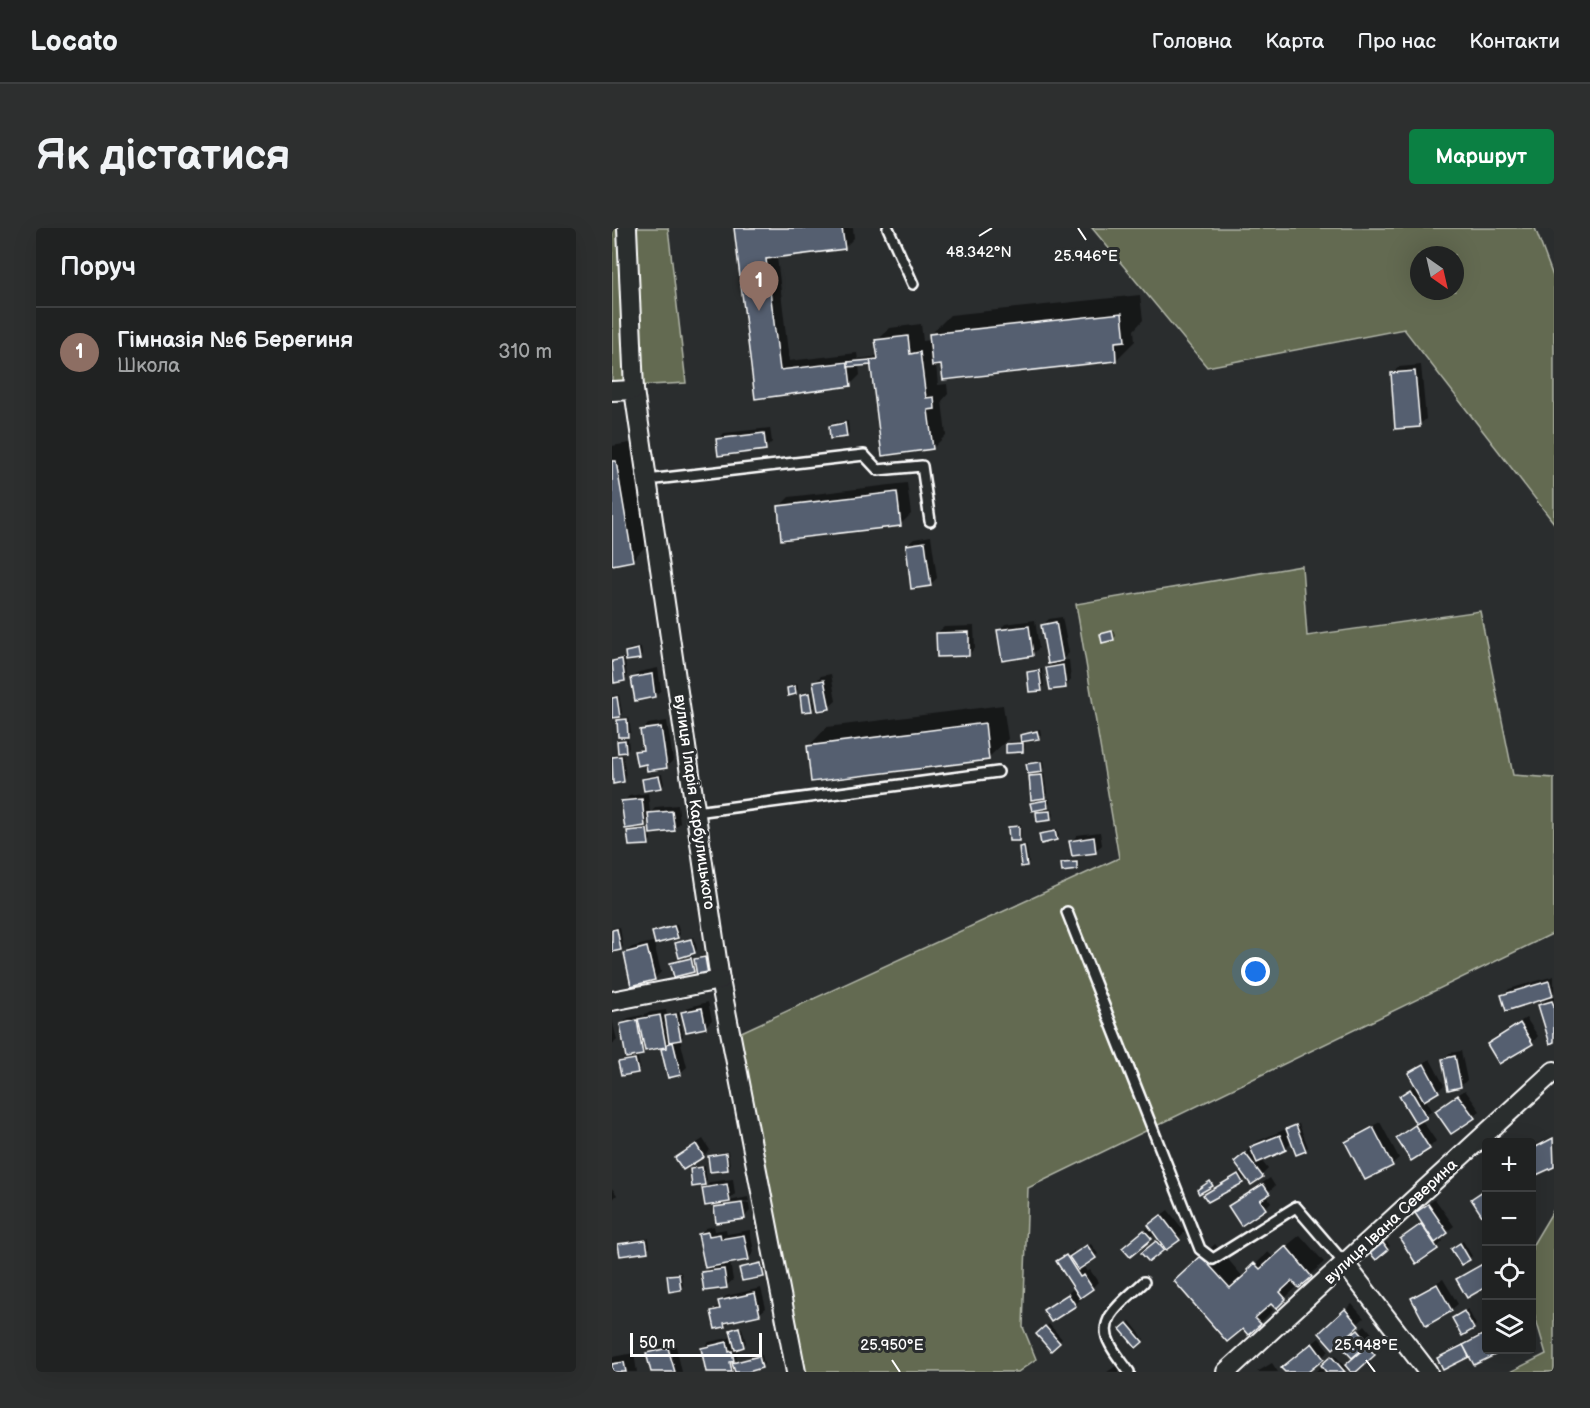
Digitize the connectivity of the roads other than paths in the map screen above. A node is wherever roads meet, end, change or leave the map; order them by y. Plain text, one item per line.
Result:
1 (627, 228) edge
2 (888, 228) edge
3 (913, 284) dead end
4 (634, 390) junction
5 (612, 392) edge
6 (647, 480) junction
7 (930, 521) dead end
8 (998, 772) dead end
9 (696, 812) junction
10 (1067, 912) dead end
11 (720, 980) junction
12 (612, 1001) edge
13 (1554, 1071) edge
14 (1345, 1264) junction
15 (1144, 1282) dead end
16 (796, 1372) edge
17 (1130, 1372) edge
18 (1227, 1372) edge
19 (1428, 1372) edge

1 - 4 street, вулиця Іларія Карбулицького
2 - 3 lane
4 - 5 street
4 - 6 street, вулиця Іларія Карбулицького
6 - 7 lane
6 - 9 street, вулиця Іларія Карбулицького
8 - 9 lane
9 - 11 street, вулиця Іларія Карбулицького
10 - 14 lane
11 - 12 street
11 - 16 street, вулиця Іларія Карбулицького
13 - 14 street, вулиця Івана Северина
14 - 18 street, вулиця Івана Северина
14 - 19 street
15 - 17 lane

